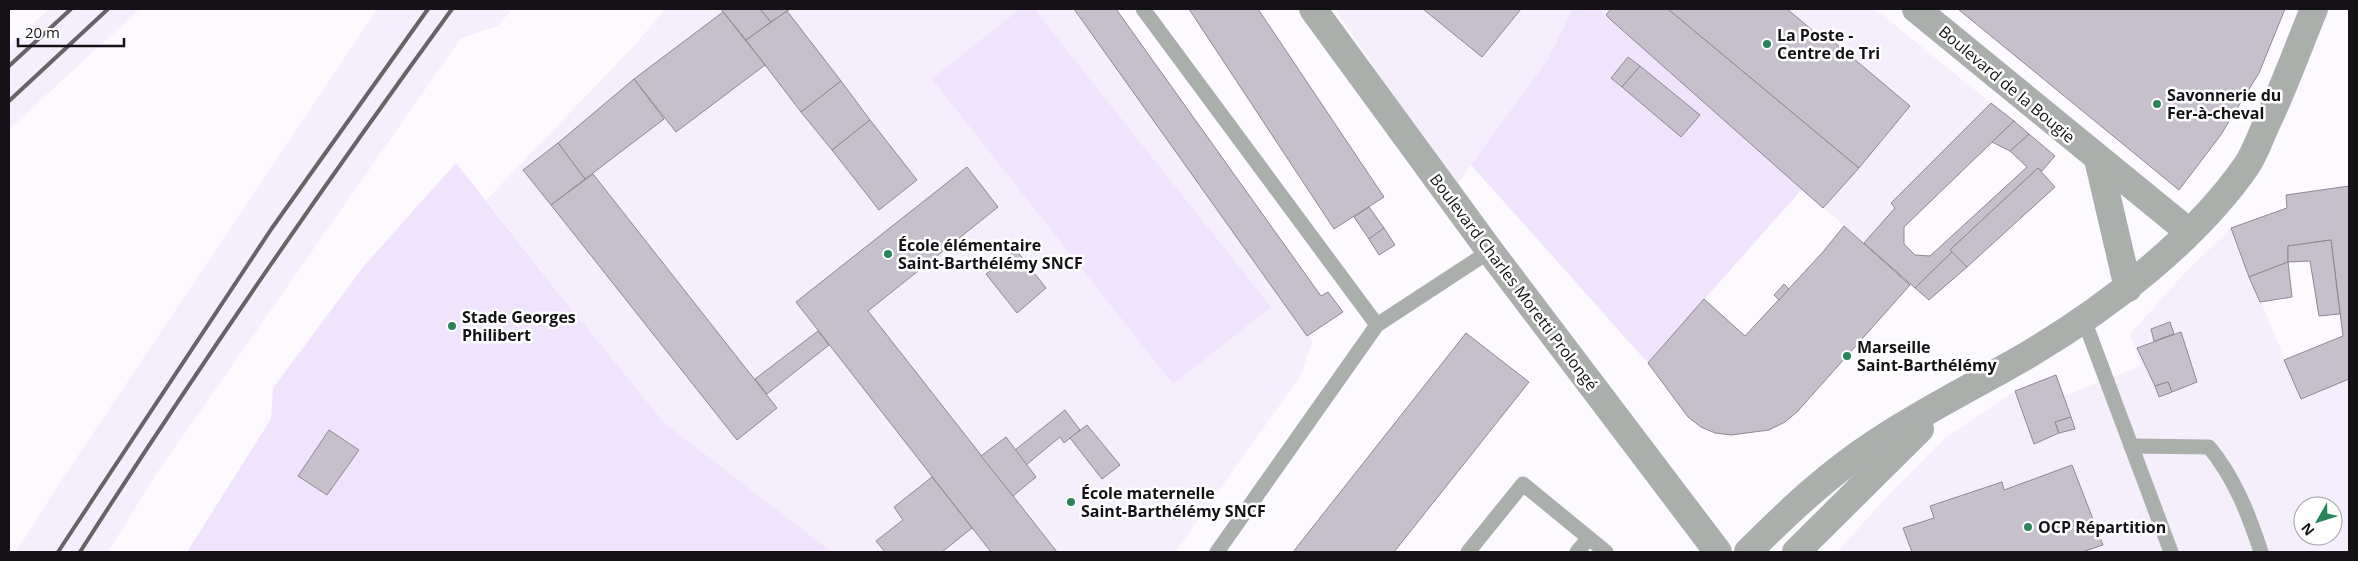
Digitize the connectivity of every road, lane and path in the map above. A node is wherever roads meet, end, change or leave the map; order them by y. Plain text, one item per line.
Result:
1 (1143, 9) edge
2 (1313, 9) edge
3 (1916, 9) edge
4 (2314, 9) edge
5 (2098, 159) junction
6 (2189, 232) junction
7 (1490, 251) junction
8 (2128, 288) junction
9 (2084, 320) junction
10 (1377, 325) junction
11 (1957, 393) junction
12 (2132, 446) junction
13 (1589, 538) junction
14 (1217, 552) edge
15 (1468, 552) edge
16 (1577, 552) edge
17 (1606, 552) edge
18 (1718, 552) edge
19 (1748, 552) edge
20 (1796, 552) edge
21 (2171, 552) edge
22 (2261, 552) edge

1 - 10 lane
2 - 7 street, Boulevard Charles Moretti Prolongé
3 - 5 street, Boulevard de la Bougie
4 - 6 street
5 - 6 street, Boulevard de la Bougie
5 - 8 street
6 - 8 street
7 - 10 lane
7 - 18 street, Boulevard Charles Moretti Prolongé
8 - 9 street
9 - 11 street
9 - 12 lane
10 - 14 lane
11 - 19 street
11 - 20 street
12 - 21 lane
12 - 22 lane
13 - 15 lane
13 - 16 lane
13 - 17 lane

